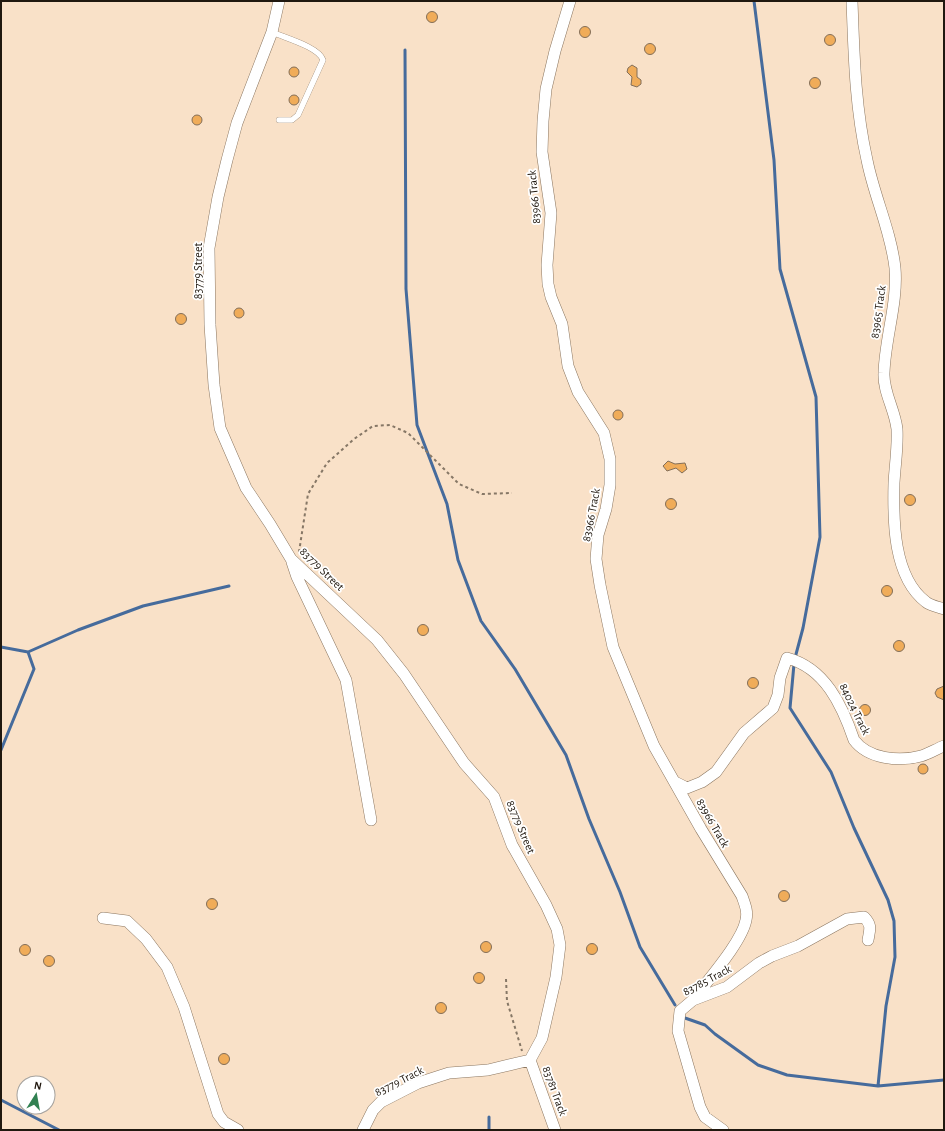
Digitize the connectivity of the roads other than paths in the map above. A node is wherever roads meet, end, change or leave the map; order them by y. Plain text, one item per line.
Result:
1 (278, 1) edge
2 (570, 1) edge
3 (852, 1) edge
4 (272, 32) junction
5 (279, 120) dead end
6 (294, 562) junction
7 (944, 609) edge
8 (944, 746) edge
9 (675, 782) junction
10 (371, 820) dead end
11 (103, 918) dead end
12 (868, 940) dead end
13 (693, 1000) junction
14 (528, 1061) junction
15 (238, 1130) edge
16 (362, 1130) edge
17 (555, 1130) edge
18 (723, 1130) edge

1 - 4 street, 83779 Street
2 - 9 street, 83966 Track
3 - 7 street, 83965 Track
4 - 5 lane
4 - 6 street, 83779 Street
6 - 10 street
6 - 14 street, 83779 Street
8 - 9 street, 84024 Track
9 - 13 street, 83966 Track
11 - 15 street
12 - 13 street, 83785 Track
13 - 18 street, 83785 Track
14 - 16 street, 83779 Track
14 - 17 street, 83781 Track

